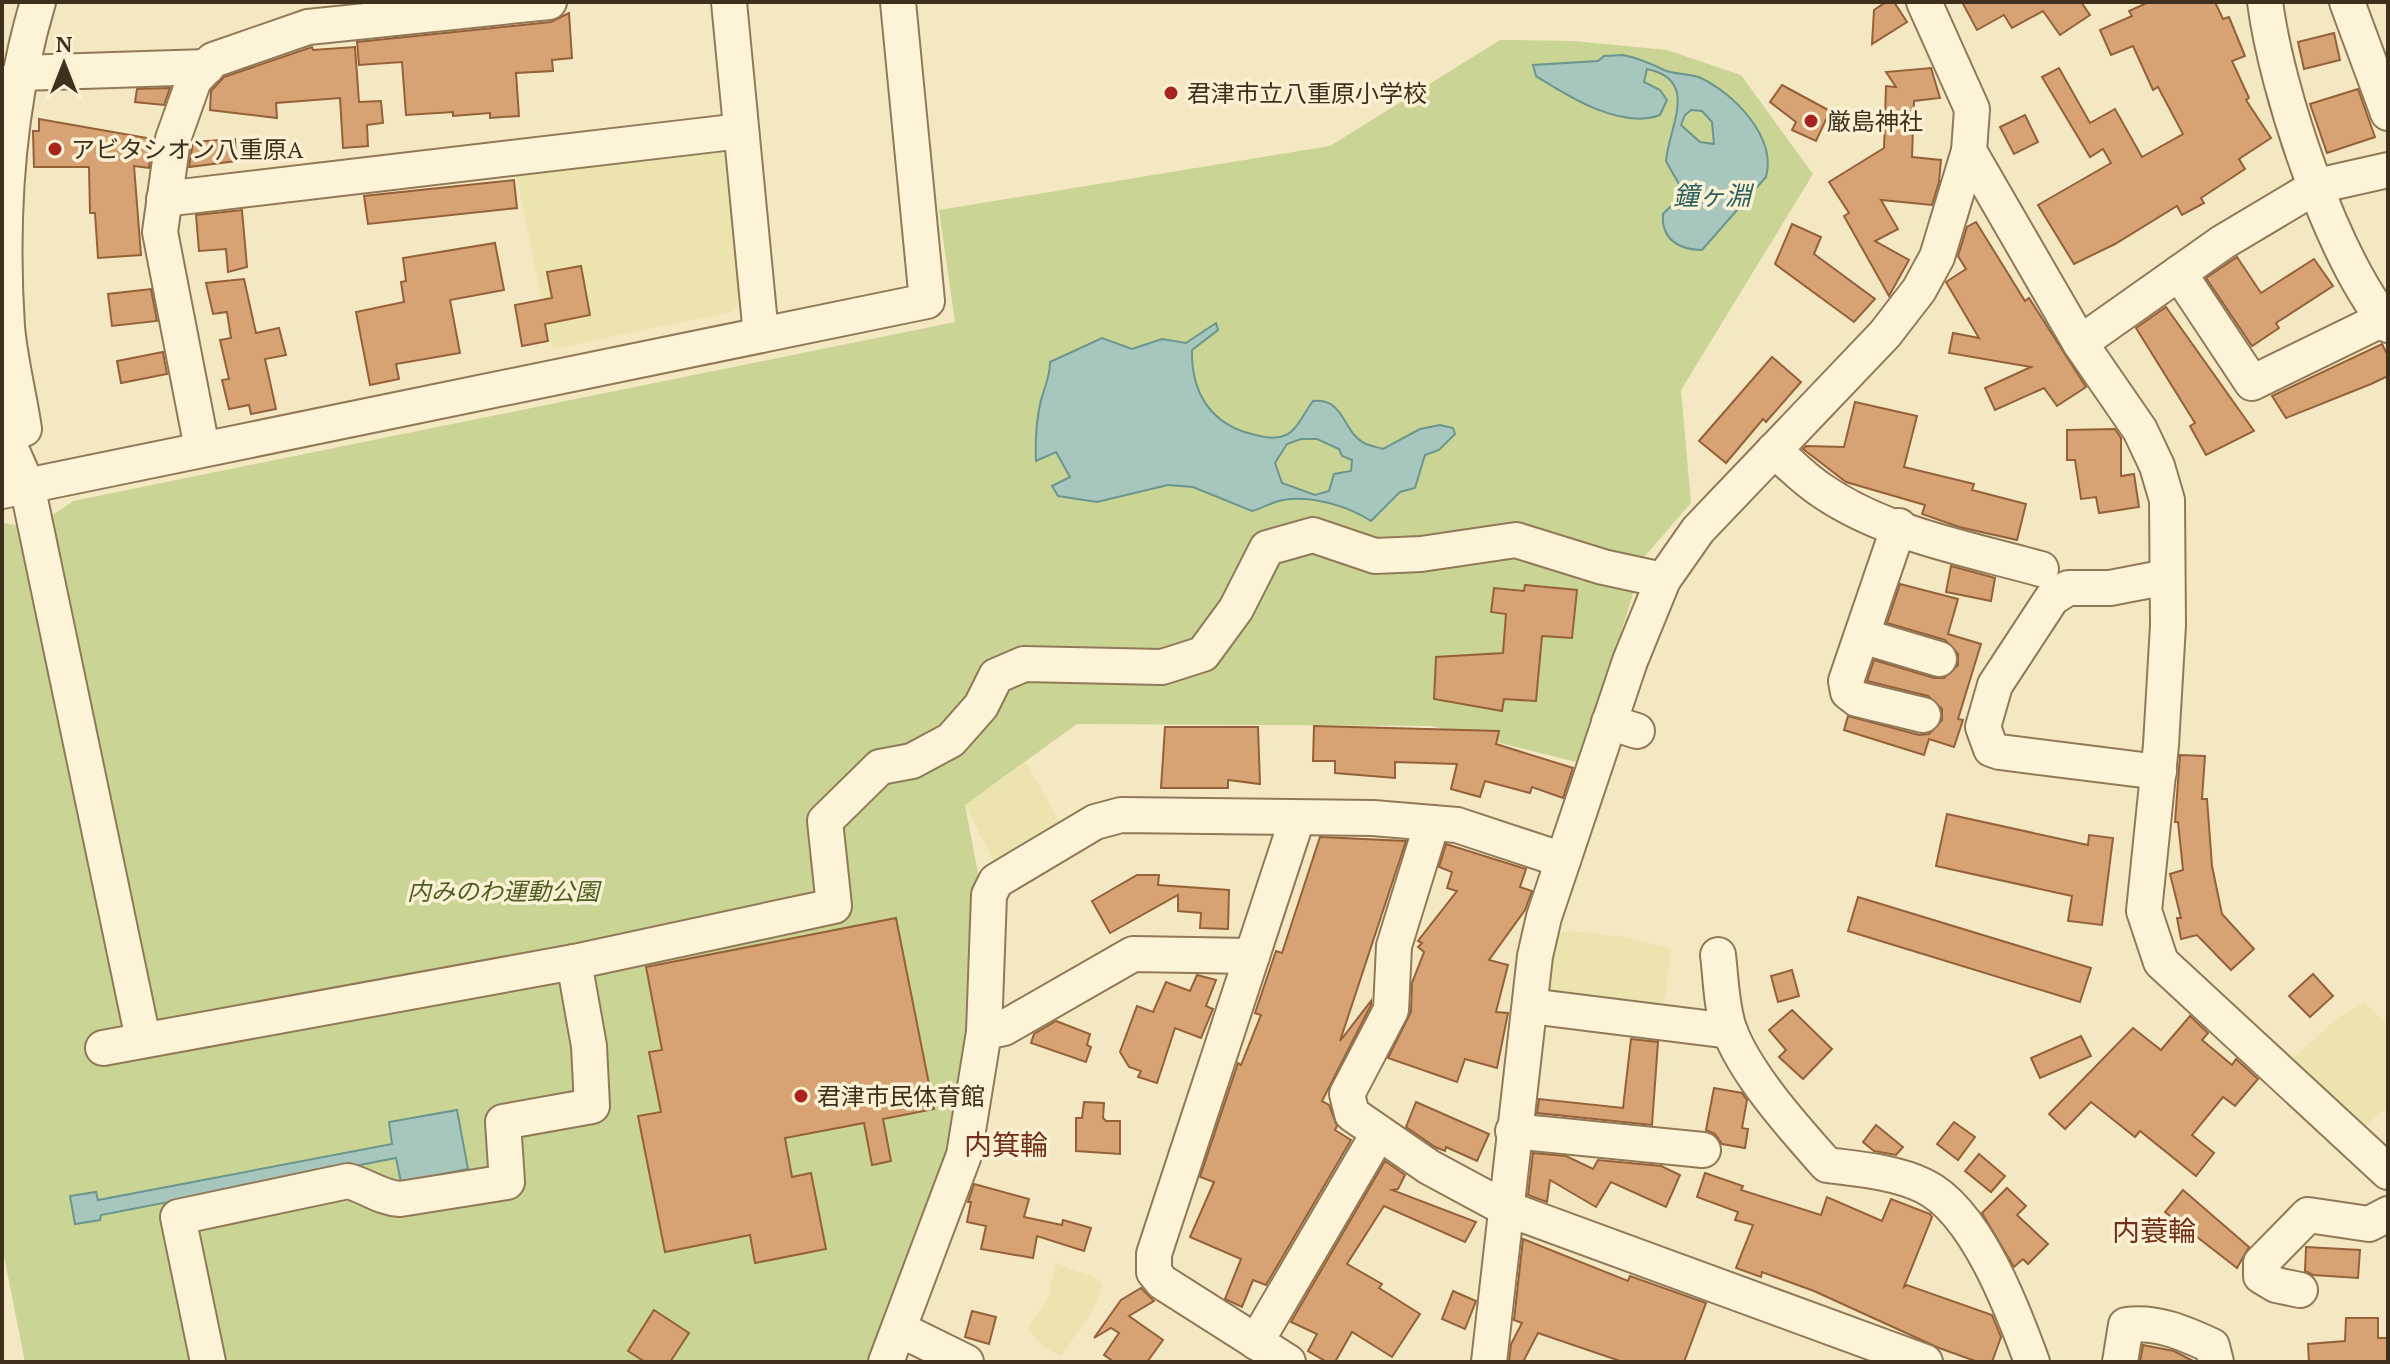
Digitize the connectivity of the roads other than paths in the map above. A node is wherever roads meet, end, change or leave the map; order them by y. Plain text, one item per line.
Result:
1 (38, 2) edge
2 (549, 2) edge
3 (729, 2) edge
4 (898, 2) edge
5 (1924, 2) edge
6 (2265, 2) edge
7 (2347, 2) edge
8 (2377, 46) edge
9 (207, 67) junction
10 (12, 91) edge
11 (2388, 113) edge
12 (741, 131) junction
13 (1969, 151) junction
14 (2388, 170) edge
15 (2317, 186) junction
16 (164, 199) junction
17 (2179, 273) junction
18 (2386, 322) edge
19 (761, 335) junction
20 (2080, 343) junction
21 (2, 402) edge
22 (202, 448) junction
23 (1774, 450) junction
24 (14, 488) edge
25 (1899, 526) junction
26 (2041, 569) dead end
27 (2167, 577) junction
28 (1663, 580) junction
29 (1862, 636) junction
30 (1939, 659) dead end
31 (1923, 715) dead end
32 (2159, 772) junction
33 (1297, 819) junction
34 (1432, 823) junction
35 (1563, 860) junction
36 (1718, 955) dead end
37 (1252, 956) junction
38 (574, 962) junction
39 (1530, 1006) junction
40 (1730, 1031) junction
41 (984, 1032) junction
42 (143, 1039) junction
43 (103, 1048) dead end
44 (1513, 1131) junction
45 (1378, 1134) junction
46 (1703, 1150) dead end
47 (2388, 1172) edge
48 (1505, 1208) junction
49 (2388, 1214) edge
50 (2300, 1290) dead end
51 (899, 1329) junction
52 (1256, 1342) junction
53 (1854, 1350) edge
54 (208, 1362) edge
55 (886, 1362) edge
56 (966, 1362) edge
57 (1288, 1362) edge
58 (1489, 1362) edge
59 (1925, 1362) edge
60 (2032, 1362) edge
61 (2120, 1362) edge
62 (2216, 1362) edge

1 - 10 street
2 - 9 street
3 - 12 street
4 - 19 street
5 - 13 street
6 - 15 street
7 - 8 street
8 - 11 street
9 - 10 street
9 - 16 street
10 - 24 street
12 - 16 street
12 - 19 street
13 - 20 street
13 - 23 street
14 - 15 street
15 - 17 street
15 - 18 street
16 - 22 street
17 - 18 street
17 - 20 street
19 - 22 street
20 - 27 street
21 - 24 street
22 - 24 street
23 - 25 street
23 - 28 street
24 - 42 street
25 - 26 street
25 - 29 street
27 - 32 street
27 - 32 street
28 - 35 street
28 - 38 street
29 - 30 street
29 - 31 street
32 - 47 street
33 - 34 street
33 - 37 street
33 - 41 street
34 - 35 street
34 - 45 street
35 - 39 street
36 - 40 street
37 - 41 street
37 - 52 street
38 - 42 street
38 - 54 street
39 - 40 street
39 - 44 street
40 - 60 street
41 - 51 street
42 - 43 street
44 - 46 street
44 - 48 street
45 - 48 street
45 - 52 street
48 - 53 street
48 - 58 street
49 - 50 street
51 - 55 street
51 - 56 street
52 - 57 street
53 - 59 street
61 - 62 street

